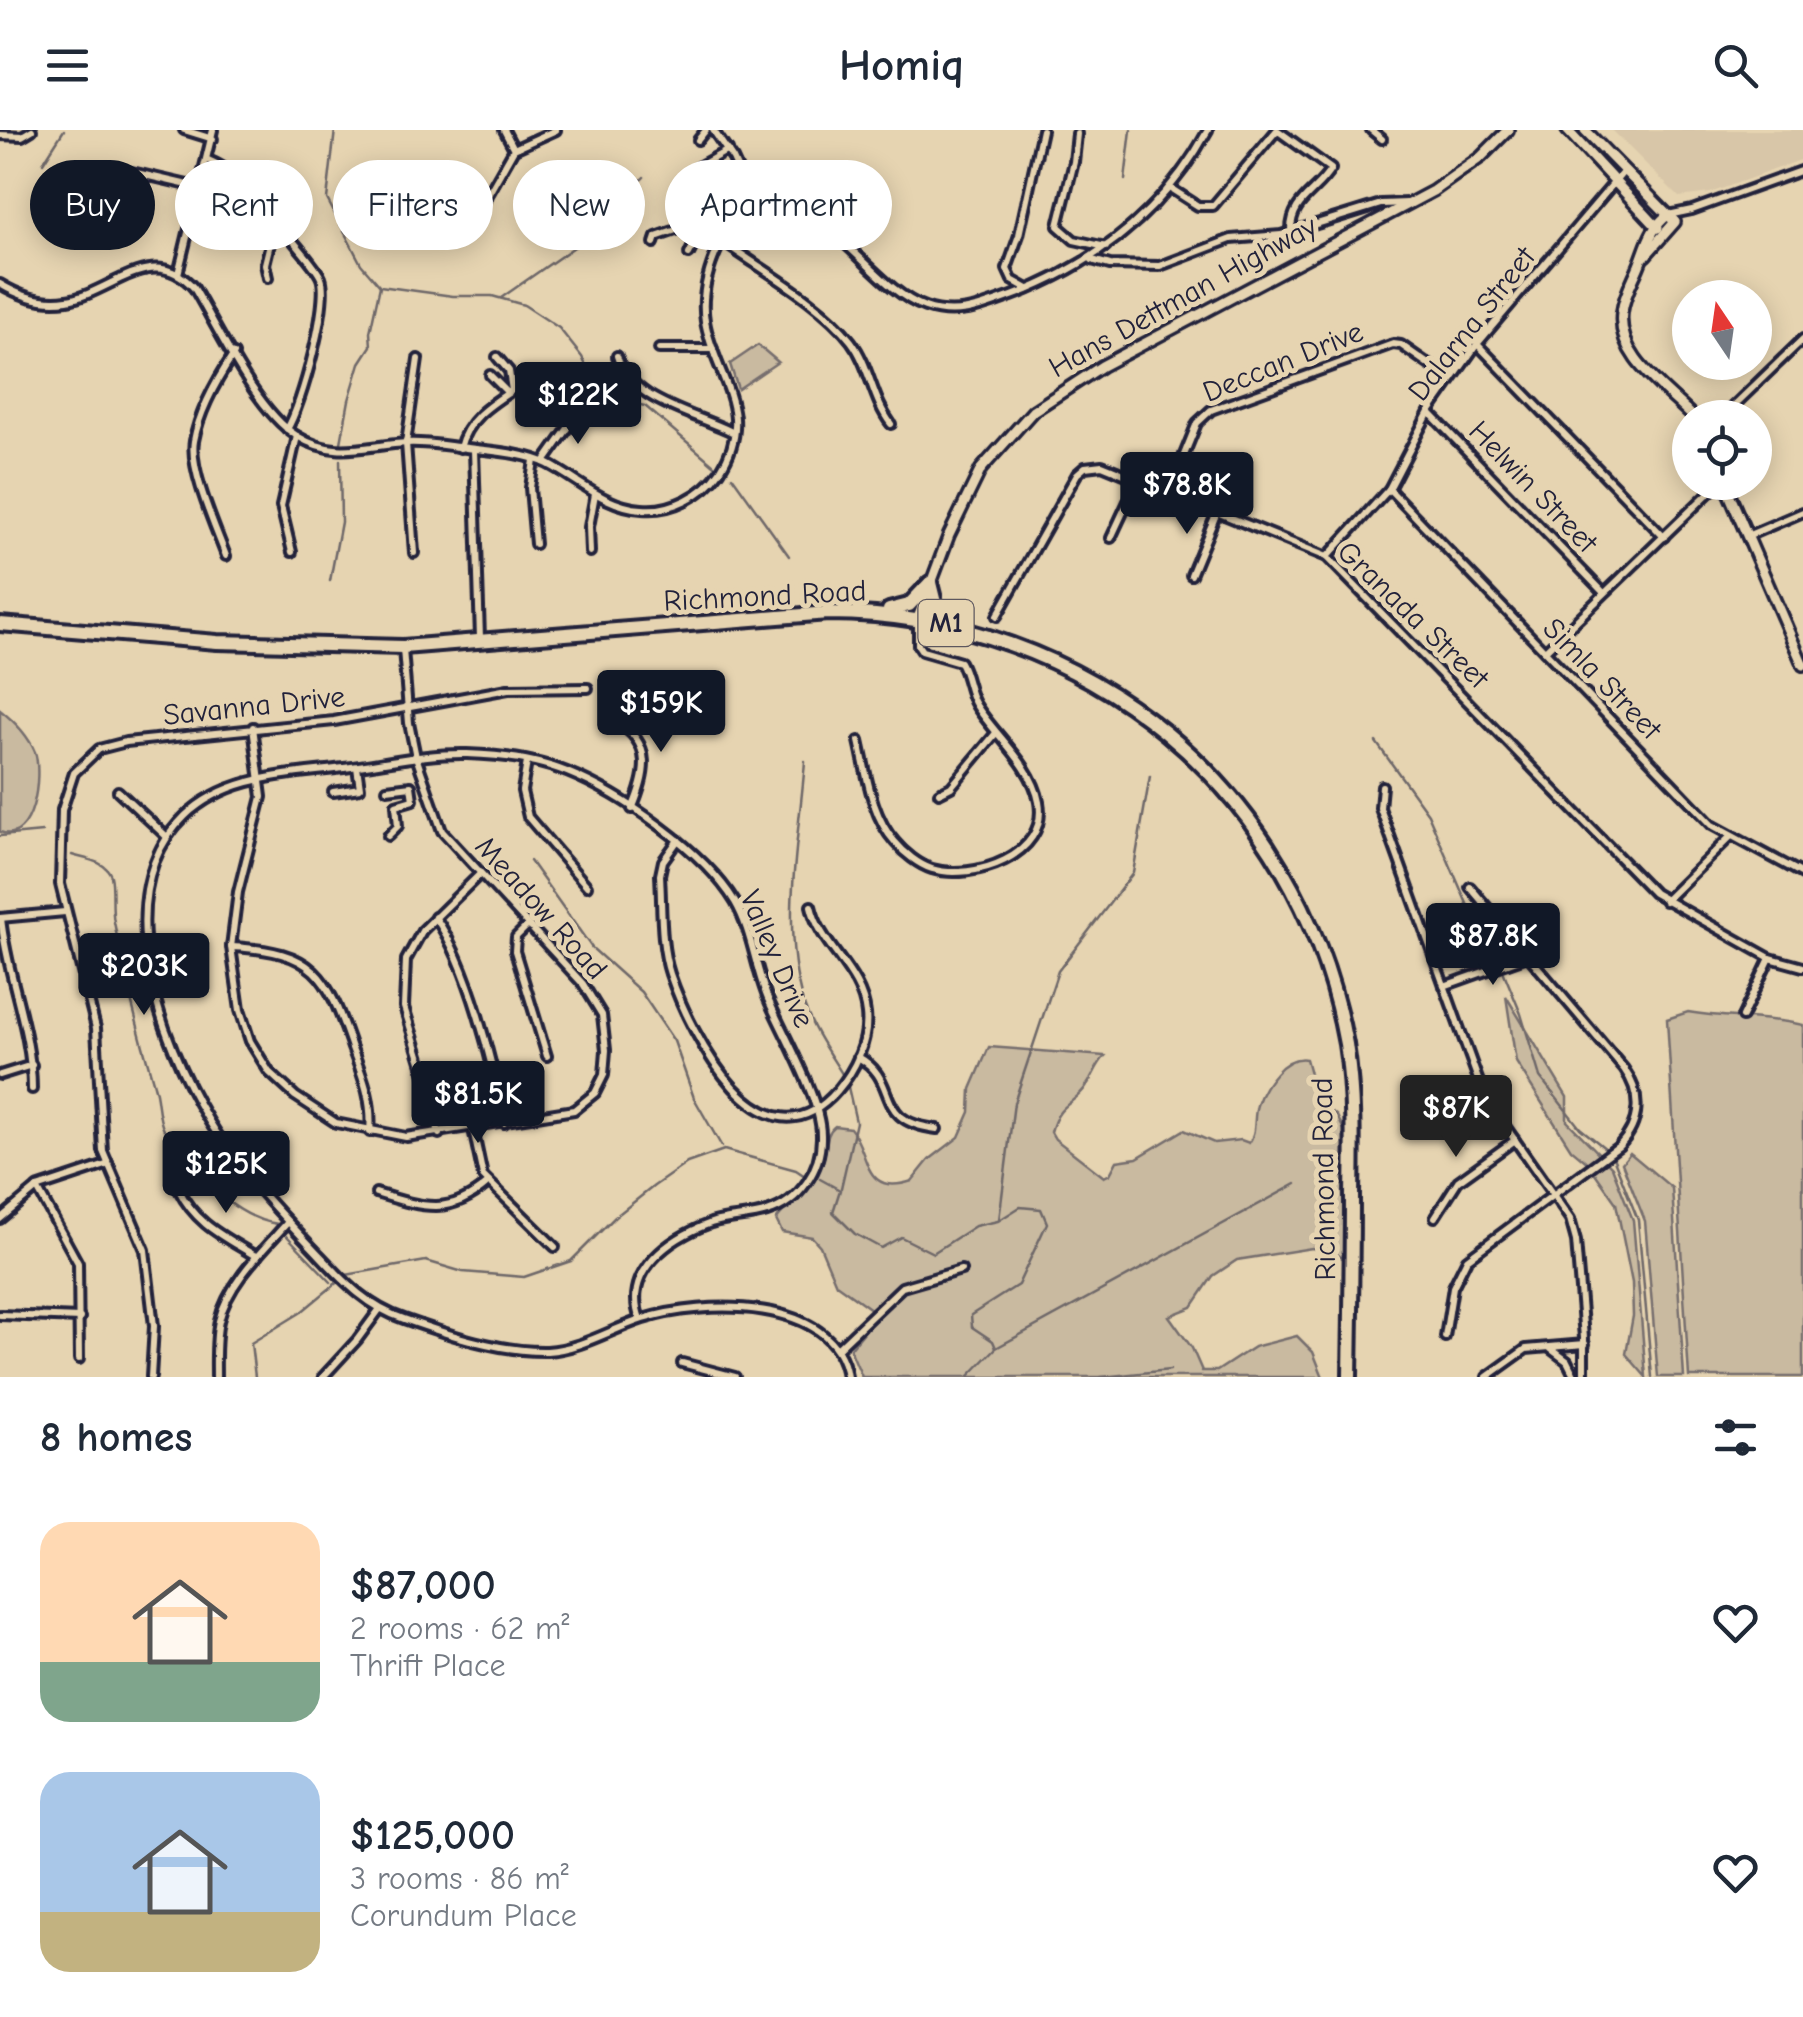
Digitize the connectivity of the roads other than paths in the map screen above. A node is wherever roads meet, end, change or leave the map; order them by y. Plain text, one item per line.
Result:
1 (32, 130) edge
2 (184, 130) edge
3 (504, 130) edge
4 (556, 130) edge
5 (710, 130) edge
6 (1042, 130) edge
7 (1208, 130) edge
8 (1277, 130) edge
9 (1371, 130) edge
10 (1508, 130) edge
11 (1567, 130) edge
12 (1585, 130) edge
13 (1078, 134) dead end
14 (0, 135) edge
15 (213, 135) edge
16 (1382, 139) dead end
17 (698, 140) dead end
18 (514, 149) junction
19 (728, 150) junction
20 (208, 160) edge
21 (709, 160) edge
22 (733, 160) edge
23 (1803, 170) edge
24 (1624, 171) junction
25 (1615, 182) junction
26 (493, 186) edge
27 (1170, 188) junction
28 (1410, 203) junction
29 (1671, 218) junction
30 (1655, 225) junction
31 (1291, 232) junction
32 (665, 234) edge
33 (1662, 234) junction
34 (654, 243) dead end
35 (1108, 248) junction
36 (184, 250) edge
37 (268, 250) edge
38 (299, 250) edge
39 (691, 250) edge
40 (718, 250) edge
41 (735, 250) edge
42 (850, 250) edge
43 (689, 254) dead end
44 (1091, 260) junction
45 (1641, 263) junction
46 (178, 274) junction
47 (268, 278) dead end
48 (0, 284) edge
49 (1029, 289) junction
50 (1803, 339) edge
51 (1477, 344) junction
52 (658, 349) dead end
53 (713, 349) junction
54 (234, 354) junction
55 (617, 356) dead end
56 (497, 357) dead end
57 (418, 359) dead end
58 (490, 375) dead end
59 (1451, 380) junction
60 (513, 390) junction
61 (1676, 400) edge
62 (1740, 400) edge
63 (582, 410) dead end
64 (1430, 412) junction
65 (891, 424) dead end
66 (287, 429) junction
67 (734, 433) junction
68 (297, 436) junction
69 (406, 443) junction
70 (460, 448) junction
71 (474, 450) junction
72 (534, 460) junction
73 (544, 462) junction
74 (1138, 480) junction
75 (1389, 489) junction
76 (1169, 492) junction
77 (595, 494) junction
78 (1703, 500) edge
79 (1730, 500) edge
80 (1217, 512) junction
81 (1803, 512) edge
82 (1747, 536) junction
83 (1664, 537) junction
84 (1112, 538) dead end
85 (535, 544) dead end
86 (292, 552) dead end
87 (590, 552) dead end
88 (414, 554) dead end
89 (226, 556) dead end
90 (1327, 557) junction
91 (1191, 576) dead end
92 (930, 583) junction
93 (1604, 593) junction
94 (861, 613) junction
95 (997, 616) dead end
96 (918, 618) junction
97 (0, 624) edge
98 (950, 625) junction
99 (480, 642) junction
100 (403, 647) junction
101 (1545, 651) junction
102 (1803, 665) edge
103 (588, 688) dead end
104 (406, 708) junction
105 (616, 722) dead end
106 (254, 727) junction
107 (996, 733) junction
108 (858, 741) dead end
109 (416, 758) junction
110 (527, 762) junction
111 (357, 766) junction
112 (260, 779) junction
113 (1382, 786) dead end
114 (387, 789) dead end
115 (118, 790) dead end
116 (334, 792) dead end
117 (939, 793) dead end
118 (632, 809) junction
119 (388, 836) dead end
120 (1730, 837) junction
121 (167, 838) junction
122 (678, 840) junction
123 (480, 874) junction
124 (1803, 874) edge
125 (587, 886) dead end
126 (1470, 888) dead end
127 (1665, 901) junction
128 (811, 906) dead end
129 (65, 912) junction
130 (435, 917) junction
131 (0, 918) edge
132 (528, 925) junction
133 (231, 948) junction
134 (1528, 956) junction
135 (1770, 958) junction
136 (1803, 968) edge
137 (1444, 986) junction
138 (1742, 1017) dead end
139 (547, 1056) dead end
140 (858, 1057) junction
141 (32, 1065) junction
142 (0, 1075) edge
143 (32, 1089) dead end
144 (817, 1112) junction
145 (504, 1123) junction
146 (937, 1128) dead end
147 (473, 1129) junction
148 (370, 1132) junction
149 (440, 1134) junction
150 (1516, 1140) junction
151 (106, 1164) junction
152 (488, 1183) junction
153 (37, 1188) junction
154 (179, 1190) dead end
155 (376, 1193) dead end
156 (1554, 1193) junction
157 (1435, 1216) dead end
158 (0, 1220) edge
159 (288, 1222) junction
160 (555, 1248) dead end
161 (256, 1257) junction
162 (960, 1270) dead end
163 (379, 1310) junction
164 (0, 1315) edge
165 (80, 1318) junction
166 (640, 1320) junction
167 (1445, 1338) dead end
168 (1584, 1344) junction
169 (838, 1348) junction
170 (1550, 1348) junction
171 (80, 1359) dead end
172 (682, 1363) dead end
173 (151, 1377) edge
174 (216, 1377) edge
175 (322, 1377) edge
176 (735, 1377) edge
177 (847, 1377) edge
178 (1350, 1377) edge
179 (1486, 1377) edge
180 (1575, 1377) edge
181 (1584, 1377) edge

1 - 14 street
2 - 15 street
3 - 18 street
4 - 18 street
5 - 17 street
5 - 19 street
6 - 49 street
7 - 27 street
8 - 27 street
8 - 31 street
9 - 16 street
10 - 28 street, Hans Dettman Highway
11 - 25 street
12 - 24 street
13 - 35 street
15 - 20 street
18 - 26 street
19 - 21 street
19 - 22 street
23 - 29 street
24 - 25 street, Dalarna Street
24 - 29 street
25 - 30 street
25 - 51 street, Dalarna Street
27 - 35 street
28 - 31 street
28 - 92 street, Hans Dettman Highway
29 - 30 street
29 - 33 street
30 - 33 street
30 - 45 street
31 - 44 street
32 - 34 street
33 - 45 street
35 - 44 street
36 - 46 street
37 - 47 street
38 - 66 street
39 - 43 street
40 - 53 street
41 - 65 street
42 - 49 street
44 - 49 street
45 - 61 street
46 - 48 street
46 - 54 street
50 - 62 street
51 - 59 street, Dalarna Street
51 - 83 street
52 - 53 street
53 - 67 street
54 - 66 street
54 - 89 street
55 - 67 street
56 - 60 street
57 - 69 street
58 - 60 street
59 - 64 street, Dalarna Street
59 - 76 street, Deccan Drive
60 - 70 street
63 - 73 street
64 - 75 street, Dalarna Street
64 - 93 street, Helwin Street
66 - 68 street
67 - 77 street
68 - 69 street
68 - 86 street
69 - 70 street
69 - 88 street
70 - 71 street
71 - 72 street
71 - 99 street
72 - 73 street
72 - 85 street
73 - 77 street
74 - 76 street, Granada Street
74 - 84 street
74 - 95 street, Granada Street
75 - 90 street, Dalarna Street
75 - 101 street, Simla Street
76 - 80 street, Granada Street
77 - 87 street
78 - 83 street
79 - 82 street
80 - 90 street, Granada Street
80 - 91 street
81 - 82 street
82 - 102 street
83 - 93 street
90 - 127 street, Granada Street
92 - 94 highway
92 - 96 street, Hans Dettman Highway
92 - 98 highway
93 - 101 street
94 - 96 highway, Richmond Road / M1
94 - 99 highway, Richmond Road / M1
96 - 98 highway, Richmond Road / M1
96 - 107 street
97 - 100 highway, Richmond Road / M1
98 - 178 highway, Richmond Road / M1
99 - 100 highway, Richmond Road / M1
100 - 104 street, Meadow Road
101 - 120 street, Simla Street
103 - 104 street, Savanna Drive
104 - 106 street, Savanna Drive
104 - 109 street, Meadow Road
105 - 118 street
106 - 112 street, Meadow Road
106 - 129 street, Savanna Drive
107 - 108 street
107 - 117 street
109 - 110 street, Valley Drive
109 - 111 street, Valley Drive
109 - 123 street, Meadow Road
110 - 118 street, Valley Drive
110 - 125 street
111 - 112 street, Valley Drive
111 - 116 street
112 - 121 street, Valley Drive
112 - 133 street, Meadow Road
113 - 137 street
114 - 119 street
115 - 121 street
118 - 122 street, Valley Drive
120 - 124 street, Simla Street
120 - 127 street
121 - 159 street
122 - 144 street, Valley Drive
122 - 144 street
123 - 130 street
123 - 132 street, Meadow Road
126 - 134 street
127 - 135 street, Granada Street
128 - 140 street
129 - 131 street
129 - 151 street, Savanna Drive
130 - 145 street
130 - 149 street
131 - 141 street
132 - 139 street
132 - 145 street, Meadow Road
133 - 148 street, Meadow Road
133 - 148 street
134 - 137 street
134 - 156 street
135 - 136 street, Granada Street
135 - 138 street
137 - 150 street
140 - 144 street
140 - 146 street
141 - 142 street
141 - 143 street
144 - 166 street, Valley Drive
145 - 147 street, Meadow Road
147 - 149 street, Meadow Road
147 - 152 street
148 - 149 street, Meadow Road
150 - 156 street
150 - 157 street
151 - 153 street
151 - 173 street
152 - 155 street
152 - 160 street
153 - 158 street
153 - 165 street
154 - 161 street
156 - 167 street
156 - 168 street
159 - 161 street
159 - 163 street
161 - 174 street
162 - 169 street
163 - 166 street
163 - 175 street
164 - 165 street
165 - 171 street
166 - 169 street
168 - 170 street
168 - 181 street
169 - 177 street
170 - 179 street
170 - 180 street
172 - 176 street

